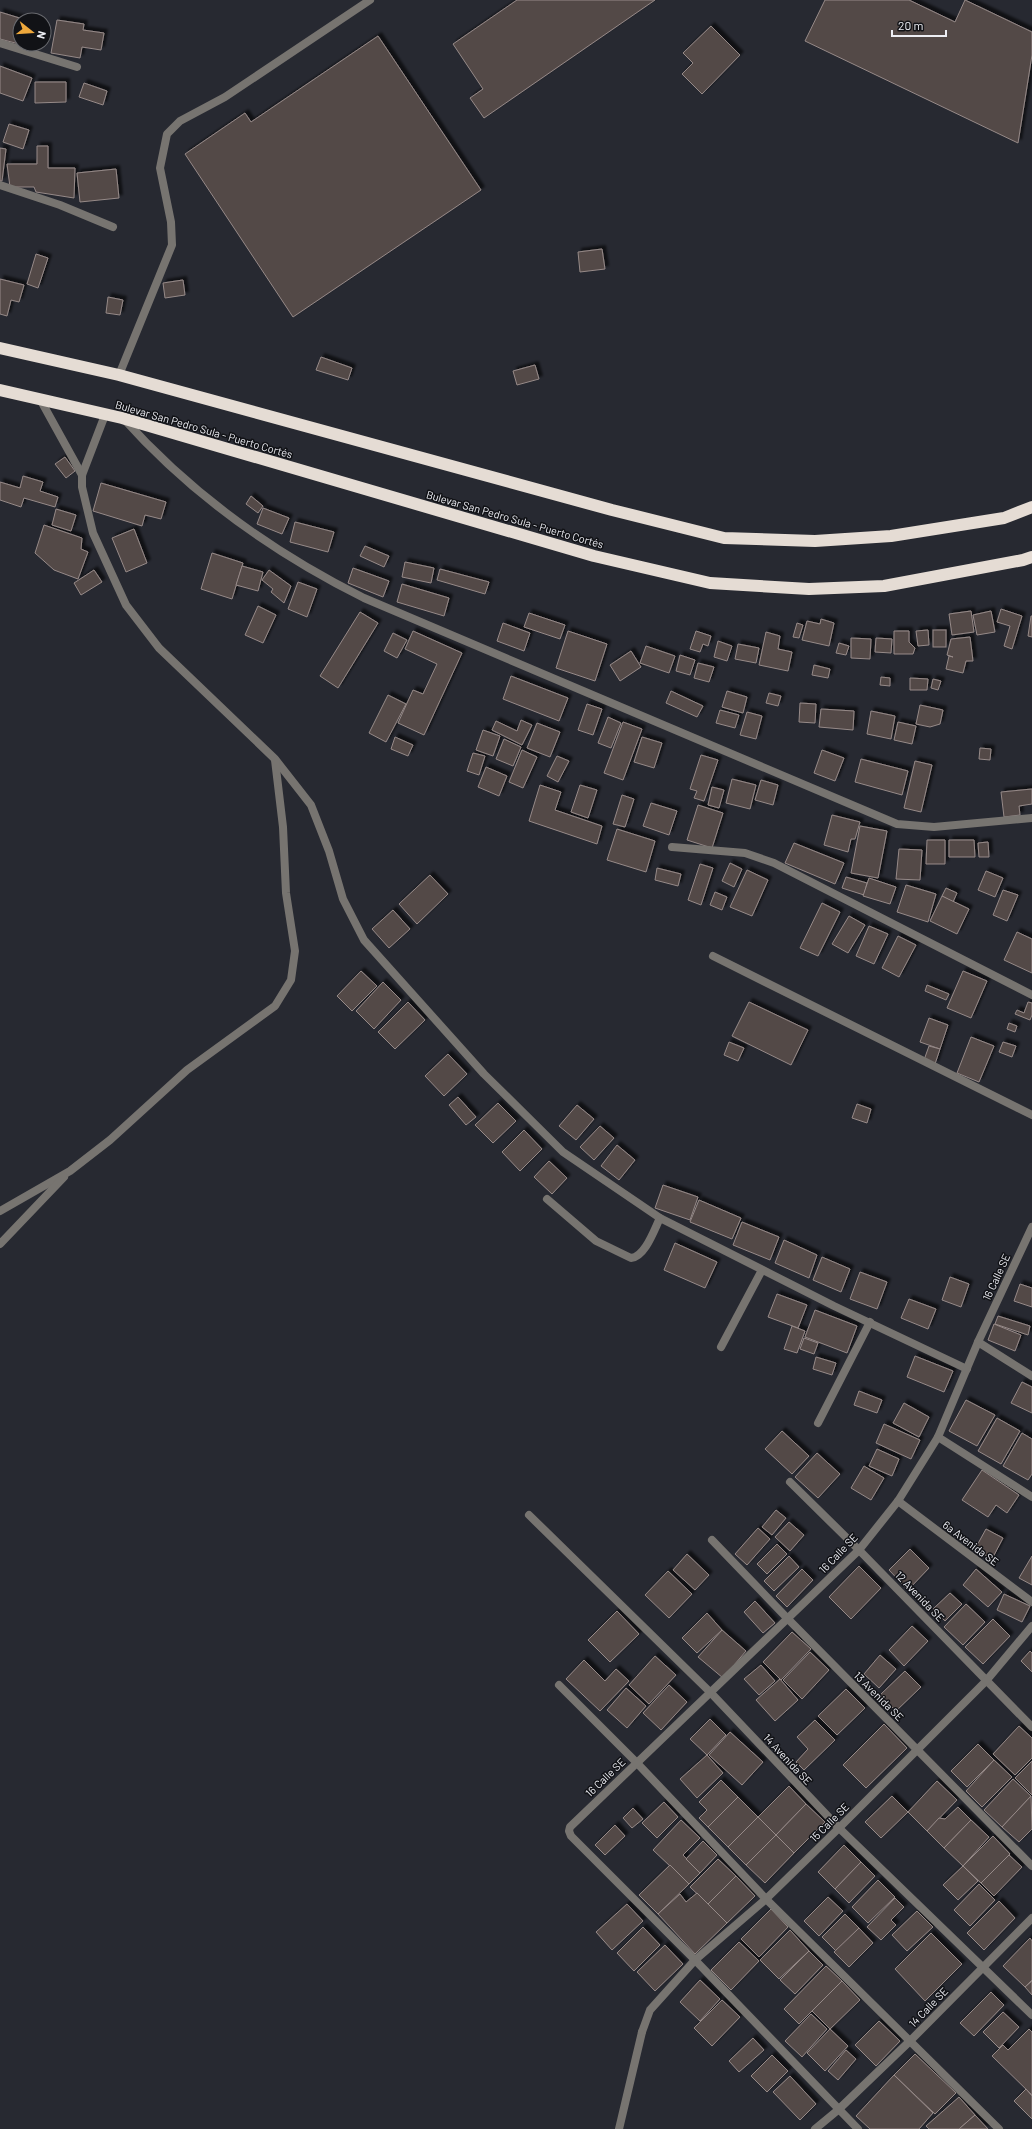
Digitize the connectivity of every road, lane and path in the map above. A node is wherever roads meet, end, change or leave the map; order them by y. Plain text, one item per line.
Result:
1 (370, 0) edge
2 (0, 43) edge
3 (77, 67) dead end
4 (0, 185) edge
5 (113, 227) dead end
6 (0, 348) edge
7 (119, 375) junction
8 (0, 390) edge
9 (40, 399) junction
10 (105, 414) junction
11 (122, 418) junction
12 (82, 475) junction
13 (1032, 507) edge
14 (1032, 557) edge
15 (275, 759) junction
16 (1032, 818) edge
17 (672, 847) dead end
18 (713, 956) dead end
19 (1032, 995) edge
20 (1032, 1115) edge
21 (70, 1171) junction
22 (548, 1199) dead end
23 (0, 1211) edge
24 (660, 1218) junction
25 (1032, 1227) edge
26 (0, 1244) edge
27 (762, 1270) junction
28 (870, 1322) junction
29 (978, 1342) junction
30 (721, 1347) dead end
31 (967, 1369) junction
32 (1032, 1376) edge
33 (818, 1423) dead end
34 (938, 1437) junction
35 (790, 1482) dead end
36 (1032, 1497) edge
37 (898, 1501) junction
38 (529, 1515) dead end
39 (712, 1540) dead end
40 (859, 1550) junction
41 (1032, 1602) edge
42 (788, 1619) junction
43 (1032, 1626) edge
44 (986, 1681) junction
45 (559, 1684) dead end
46 (711, 1693) junction
47 (1032, 1727) edge
48 (917, 1749) junction
49 (636, 1762) junction
50 (838, 1828) junction
51 (1032, 1866) edge
52 (766, 1899) junction
53 (1032, 1918) edge
54 (695, 1960) junction
55 (984, 1967) junction
56 (1032, 2016) edge
57 (911, 2040) junction
58 (838, 2110) junction
59 (619, 2129) edge
60 (816, 2129) edge
61 (858, 2129) edge
62 (999, 2129) edge

1 - 7 street
2 - 3 street
4 - 5 street
6 - 7 highway
7 - 13 highway
8 - 9 highway, Bulevar San Pedro Sula - Puerto Cortés
9 - 10 highway, Bulevar San Pedro Sula - Puerto Cortés
9 - 12 street
10 - 11 highway, Bulevar San Pedro Sula - Puerto Cortés
10 - 12 street
11 - 14 highway, Bulevar San Pedro Sula - Puerto Cortés
11 - 16 street
12 - 15 street
15 - 21 street
15 - 24 street
17 - 19 street
18 - 20 street
21 - 23 street
21 - 26 street
22 - 24 street
24 - 27 street
25 - 29 street, 16 Calle SE
27 - 28 street
27 - 30 street
28 - 31 street
28 - 33 street
29 - 31 street, 16 Calle SE
29 - 32 street
31 - 34 street, 16 Calle SE
34 - 36 street
34 - 37 street, 16 Calle SE
35 - 40 street, 12 Avenida SE
37 - 40 street, 16 Calle SE
37 - 41 street, 6a Avenida SE
38 - 46 street, 14 Avenida SE
39 - 42 street, 13 Avenida SE
40 - 42 street, 16 Calle SE
40 - 44 street, 12 Avenida SE
42 - 46 street, 16 Calle SE
42 - 48 street, 13 Avenida SE
43 - 44 street, 15 Calle SE
44 - 47 street, 12 Avenida SE
44 - 48 street, 15 Calle SE
45 - 49 street
46 - 49 street, 16 Calle SE
46 - 50 street, 14 Avenida SE
48 - 50 street, 15 Calle SE
48 - 51 street, 13 Avenida SE
49 - 52 street
49 - 54 street, 16 Calle SE
50 - 52 street, 15 Calle SE
50 - 55 street, 14 Avenida SE
52 - 54 street, 15 Calle SE
52 - 57 street
53 - 55 street, 14 Calle SE
54 - 58 street
54 - 59 street, 15 Calle SE
55 - 56 street, 14 Avenida SE
55 - 57 street, 14 Calle SE
57 - 58 street, 14 Calle SE
57 - 62 street
58 - 60 street, 14 Calle SE
58 - 61 street

